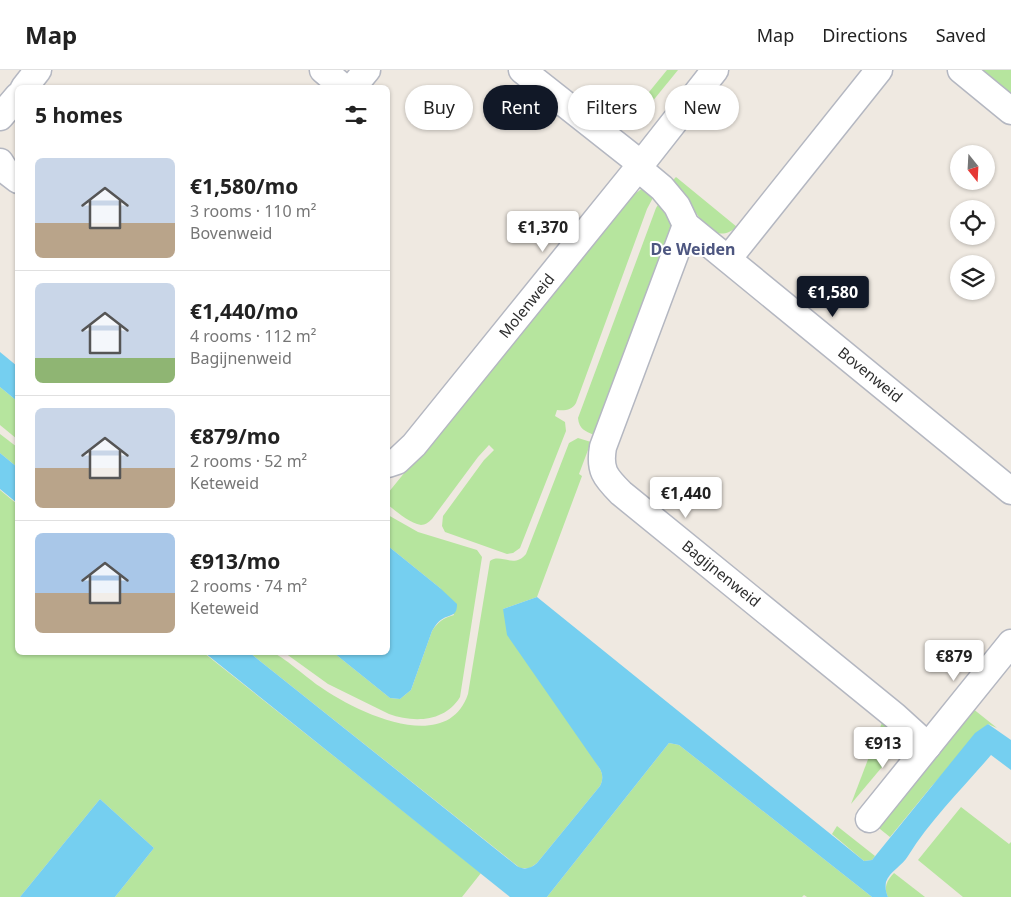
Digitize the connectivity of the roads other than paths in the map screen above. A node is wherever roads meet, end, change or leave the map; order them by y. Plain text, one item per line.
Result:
1 (38, 70) edge
2 (323, 70) edge
3 (367, 70) edge
4 (522, 70) edge
5 (715, 70) edge
6 (879, 70) edge
7 (961, 70) edge
8 (26, 85) edge
9 (340, 85) edge
10 (354, 85) edge
11 (15, 100) edge
12 (1011, 111) edge
13 (0, 118) edge
14 (0, 162) edge
15 (640, 166) junction
16 (15, 178) edge
17 (686, 225) junction
18 (728, 259) junction
19 (390, 463) edge
20 (1011, 491) edge
21 (1011, 643) edge
22 (928, 746) junction
23 (869, 819) dead end

1 - 8 street
2 - 9 street
3 - 10 street
4 - 15 street, Bovenweid
5 - 15 street, Molenweid
6 - 18 street
7 - 12 street
11 - 13 street
14 - 16 street
15 - 17 street, Bovenweid
15 - 19 street, Molenweid
17 - 18 street, Bovenweid
17 - 22 street, Bagijnenweid
18 - 20 street, Bovenweid
21 - 22 street
22 - 23 street

